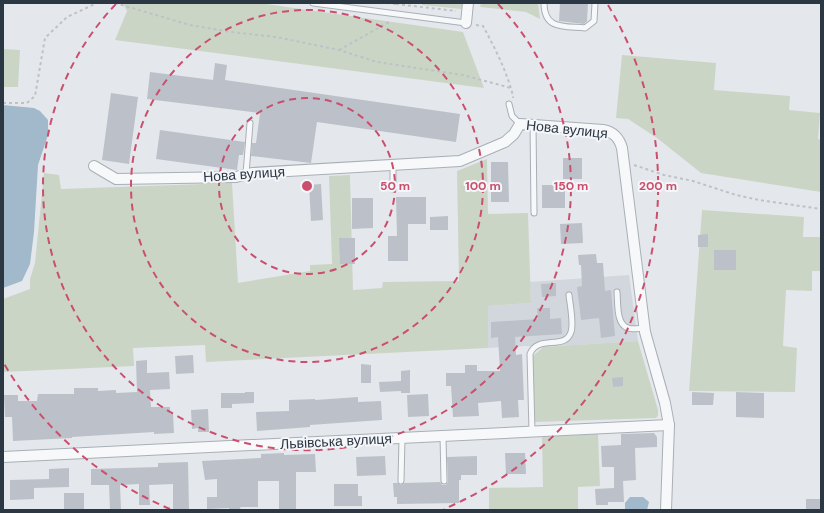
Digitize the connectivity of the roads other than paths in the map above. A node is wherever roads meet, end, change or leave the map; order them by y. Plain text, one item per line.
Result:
1 (313, 3) edge
2 (468, 3) edge
3 (544, 3) edge
4 (595, 3) edge
5 (466, 23) joint
6 (509, 104) road end
7 (250, 123) dead end
8 (520, 124) junction
9 (533, 124) junction
10 (393, 165) junction
11 (94, 166) dead end
12 (246, 174) junction
13 (393, 189) dead end
14 (534, 213) dead end
15 (617, 292) dead end
16 (569, 295) dead end
17 (645, 328) junction
18 (669, 425) junction
19 (532, 432) junction
20 (443, 436) junction
21 (402, 438) junction
22 (3, 457) edge
23 (401, 481) dead end
24 (444, 481) dead end
25 (666, 510) edge

1 - 5 lane
2 - 5 street
3 - 4 lane
6 - 8 lane
7 - 12 lane
8 - 9 street, Нова вулиця
8 - 10 street, Нова вулиця
9 - 14 lane
9 - 17 street, Нова вулиця
10 - 12 street, Нова вулиця
10 - 13 lane
11 - 12 street, Нова вулиця
15 - 17 lane
16 - 19 lane
17 - 18 street, Нова вулиця
18 - 19 street, Львівська вулиця
18 - 25 street, Нова вулиця
19 - 20 street, Львівська вулиця
20 - 21 street, Львівська вулиця
20 - 24 lane
21 - 22 street, Львівська вулиця
21 - 23 lane

